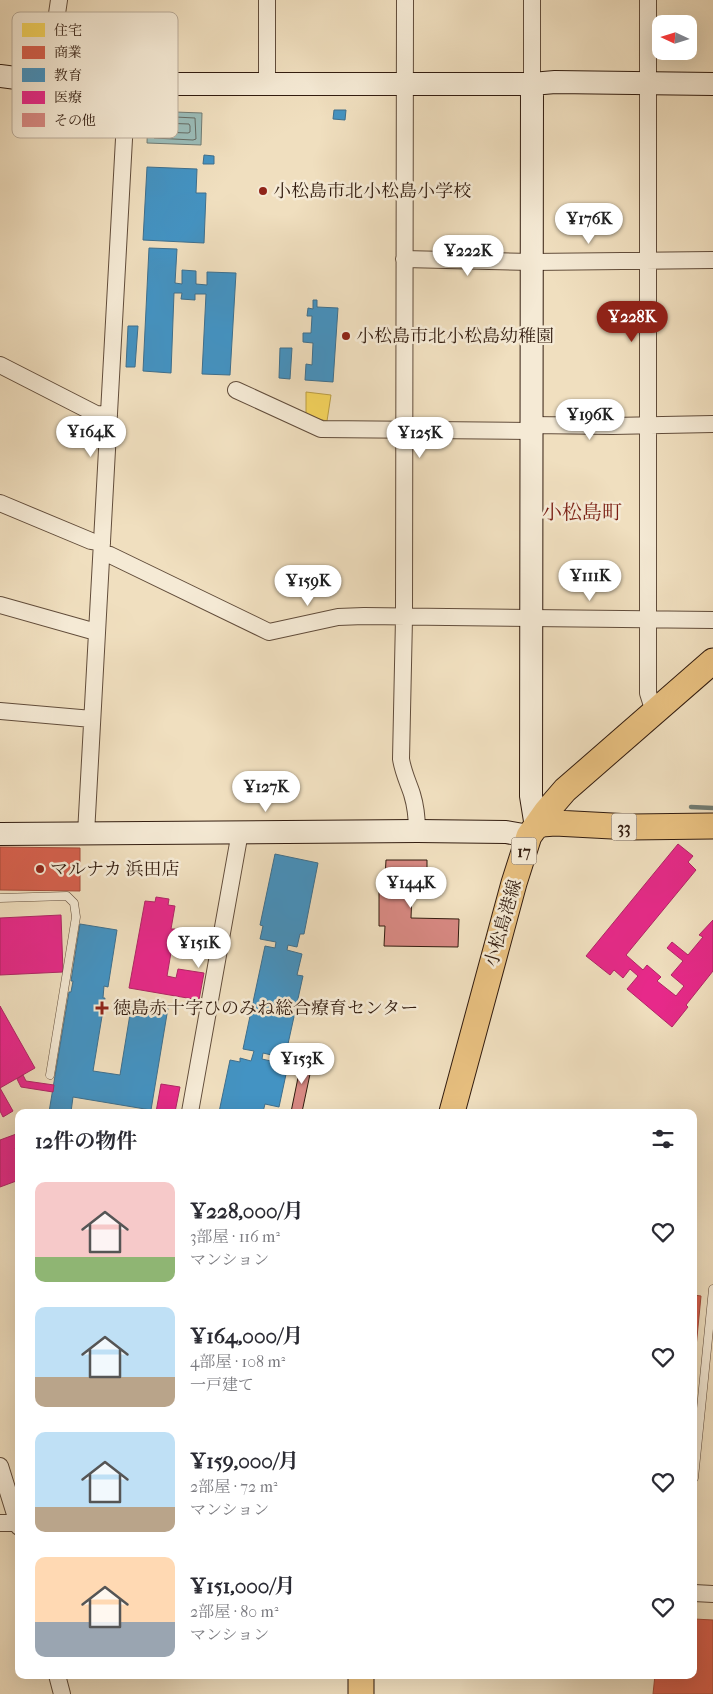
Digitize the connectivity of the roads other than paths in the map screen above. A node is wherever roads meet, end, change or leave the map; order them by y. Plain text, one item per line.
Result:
1 (267, 0) edge
2 (405, 0) edge
3 (532, 0) edge
4 (648, 0) edge
5 (648, 83) junction
6 (178, 84) edge
7 (267, 84) junction
8 (405, 84) junction
9 (532, 84) junction
10 (713, 84) edge
11 (124, 138) edge
12 (404, 259) junction
13 (648, 260) junction
14 (713, 260) edge
15 (532, 262) junction
16 (0, 365) edge
17 (236, 390) dead end
18 (109, 415) junction
19 (713, 424) edge
20 (648, 426) junction
21 (531, 428) junction
22 (404, 430) junction
23 (0, 503) edge
24 (102, 549) junction
25 (0, 605) edge
26 (404, 618) junction
27 (531, 618) junction
28 (648, 618) junction
29 (713, 620) edge
30 (96, 632) junction
31 (713, 661) edge
32 (0, 711) edge
33 (654, 712) junction
34 (92, 719) junction
35 (713, 826) edge
36 (417, 831) junction
37 (532, 831) junction
38 (240, 832) junction
39 (0, 834) edge
40 (86, 834) junction
41 (0, 898) edge
42 (50, 1075) dead end
43 (191, 1109) edge
44 (453, 1109) edge
45 (713, 1289) edge
46 (697, 1448) edge
47 (0, 1466) edge
48 (15, 1514) edge
49 (0, 1523) edge
50 (15, 1524) edge
51 (697, 1593) edge
52 (713, 1594) edge
53 (58, 1679) edge
54 (362, 1679) edge
55 (62, 1694) edge
56 (361, 1694) edge

1 - 7 street
2 - 8 street
3 - 9 street
4 - 5 street
5 - 9 street
5 - 10 street
5 - 13 street
6 - 7 street
7 - 8 street
8 - 9 street
8 - 12 street
9 - 15 street
11 - 18 street
12 - 15 street
12 - 22 street
13 - 14 street
13 - 15 street
13 - 20 street
15 - 21 street
16 - 18 street
17 - 22 street
18 - 24 street
19 - 20 street
20 - 21 street
20 - 28 street
21 - 22 street
21 - 27 street
22 - 26 street
23 - 24 street
24 - 26 street
24 - 30 street
25 - 30 street
26 - 27 street
26 - 36 street
27 - 28 street
27 - 37 street
28 - 29 street
28 - 33 street
30 - 34 street
31 - 33 main road, 小松島港線 / 17
32 - 34 street
33 - 37 main road, 小松島港線 / 17
34 - 40 street
35 - 37 main road, 33
36 - 37 street
36 - 38 street
37 - 44 main road, 小松島港線 / 17
38 - 40 street
38 - 43 street
39 - 40 street
41 - 42 lane
45 - 46 lane
47 - 48 street
49 - 50 street
51 - 52 street
53 - 55 street
54 - 56 main road

